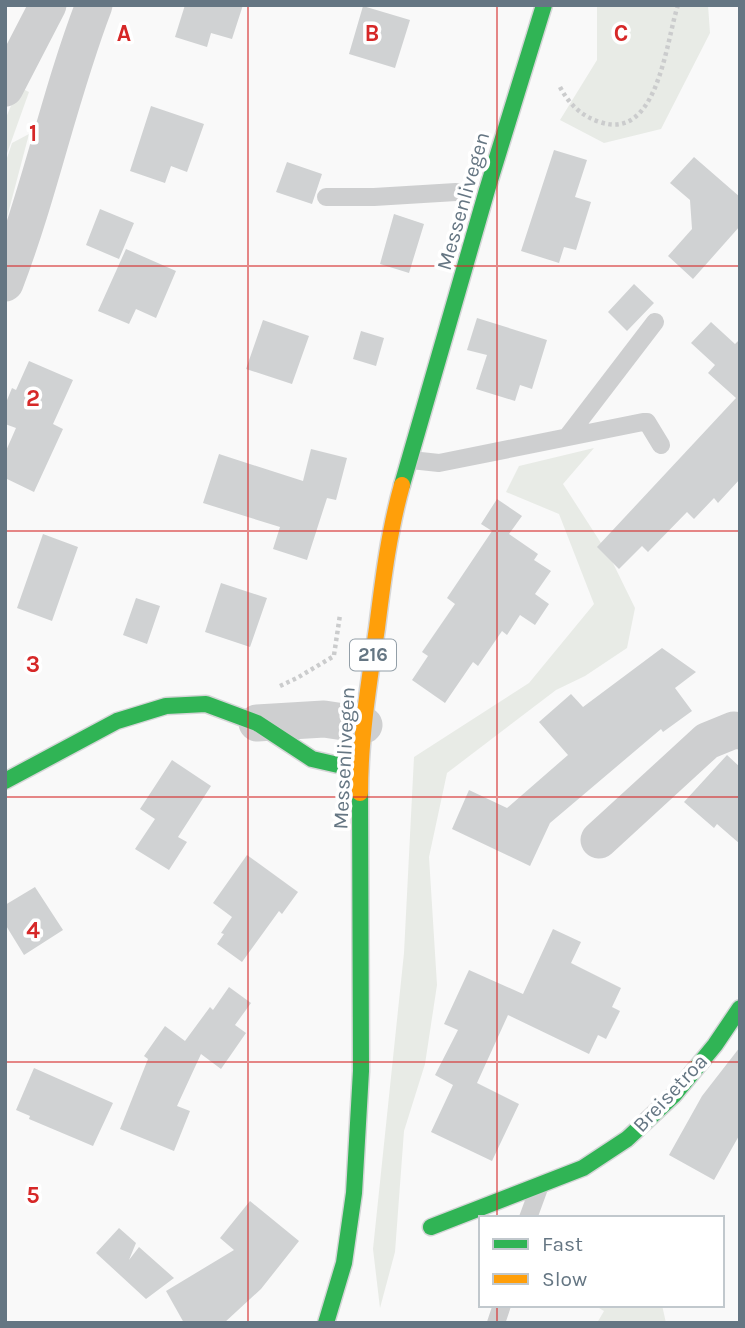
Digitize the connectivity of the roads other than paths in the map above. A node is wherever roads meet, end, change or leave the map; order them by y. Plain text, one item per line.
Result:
1 (48, 5) edge
2 (94, 5) edge
3 (544, 5) edge
4 (5, 88) edge
5 (456, 192) dead end
6 (326, 197) dead end
7 (5, 283) edge
8 (655, 322) dead end
9 (567, 437) junction
10 (661, 445) dead end
11 (411, 460) junction
12 (257, 723) junction
13 (364, 725) junction
14 (740, 731) edge
15 (360, 771) junction
16 (5, 781) edge
17 (598, 840) dead end
18 (740, 1008) edge
19 (540, 1185) junction
20 (529, 1216) edge
21 (431, 1227) dead end
22 (326, 1323) edge

1 - 4 street
2 - 7 street
3 - 11 main road, Messenlivegen / 216
5 - 6 lane
8 - 9 lane
9 - 10 lane
9 - 11 lane
11 - 13 main road, Messenlivegen / 216
12 - 13 street
12 - 15 main road
12 - 16 main road
13 - 15 main road, Messenlivegen / 216
14 - 17 street
15 - 22 main road, Messenlivegen / 216
18 - 19 main road, Breisetroa
19 - 20 lane
19 - 21 main road, Breisetroa

